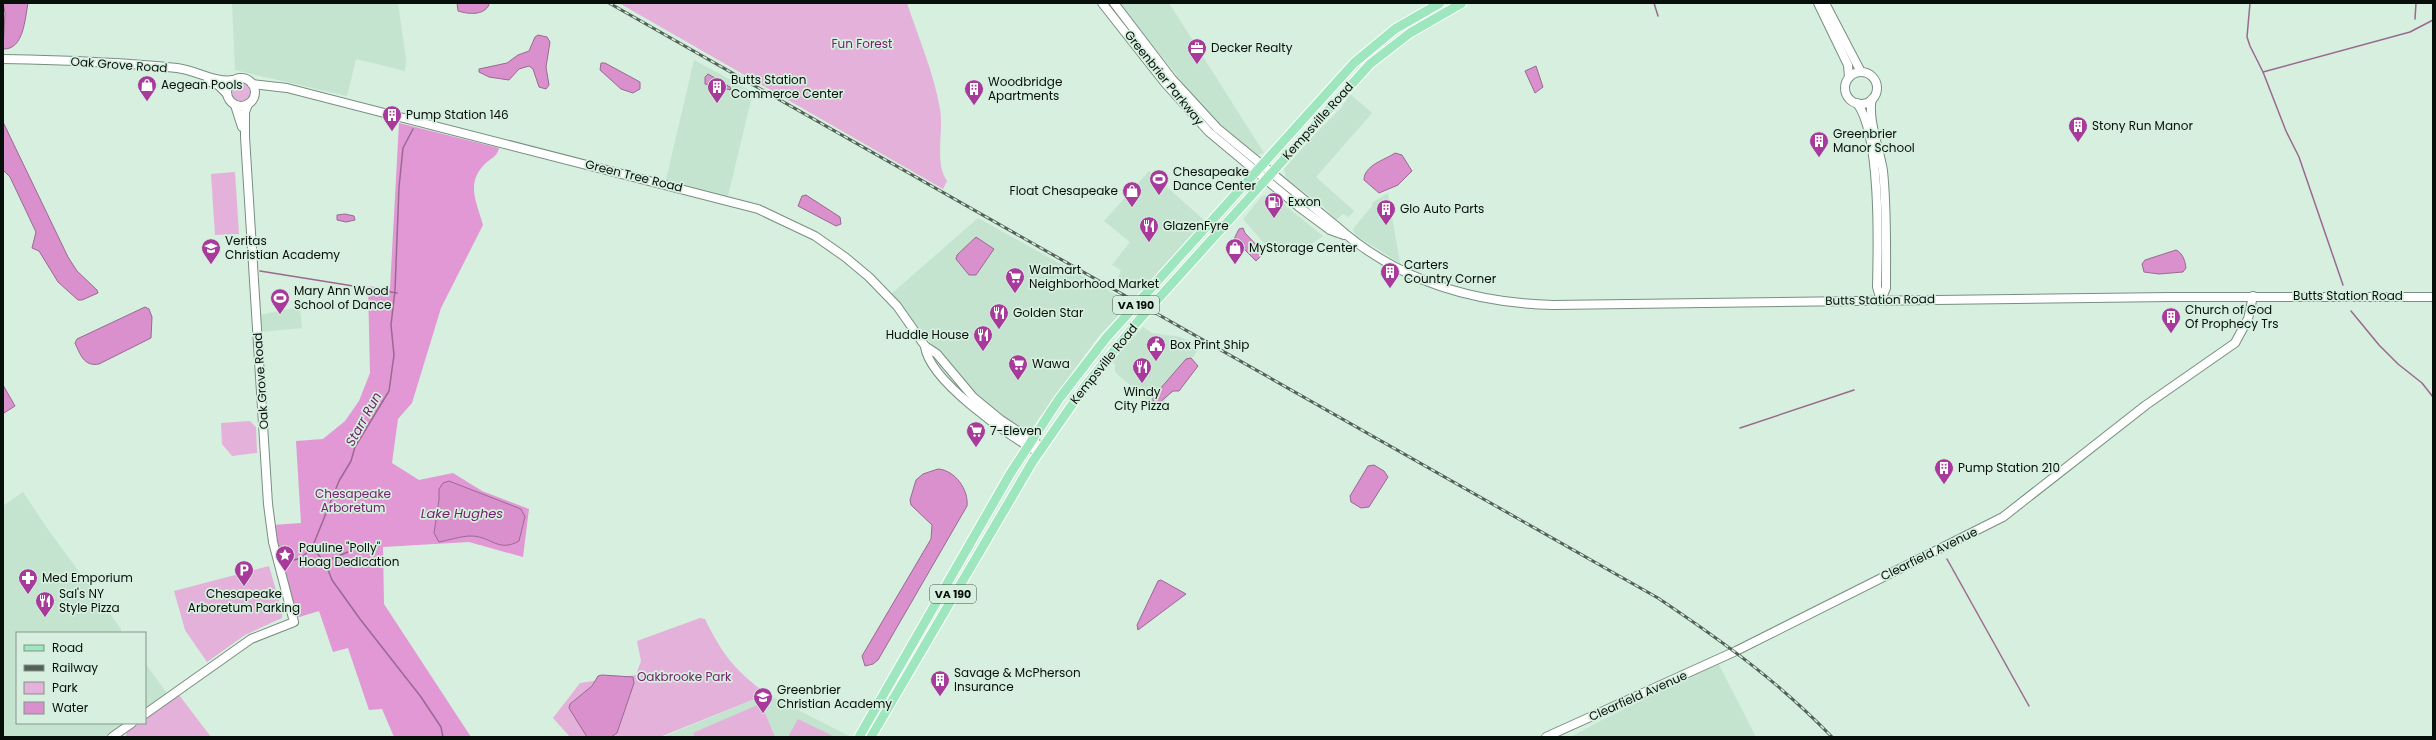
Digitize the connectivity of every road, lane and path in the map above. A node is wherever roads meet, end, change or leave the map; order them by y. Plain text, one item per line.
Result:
1 (1102, 3) edge
2 (1114, 3) edge
3 (1440, 3) edge
4 (1462, 3) edge
5 (1818, 3) edge
6 (1825, 3) edge
7 (3, 59) edge
8 (3, 62) edge
9 (1861, 72) junction
10 (1849, 77) junction
11 (232, 80) junction
12 (252, 84) junction
13 (296, 90) junction
14 (227, 94) junction
15 (254, 97) junction
16 (1872, 99) junction
17 (1857, 103) junction
18 (248, 104) junction
19 (235, 105) junction
20 (245, 137) junction
21 (1258, 169) junction
22 (1268, 177) junction
23 (2253, 296) junction
24 (2433, 297) edge
25 (1881, 300) junction
26 (1029, 443) junction
27 (1040, 450) junction
28 (146, 713) edge
29 (131, 724) edge
30 (112, 737) edge
31 (859, 737) edge
32 (871, 737) edge
33 (1546, 737) edge

1 - 21 street, Greenbrier Parkway
2 - 21 street, Greenbrier Parkway
3 - 21 main road, Kempsville Road / VA 190
4 - 22 main road, Kempsville Road / VA 190
5 - 10 street
6 - 9 street
7 - 11 street, Oak Grove Road
8 - 14 street, Oak Grove Road
9 - 10 street
9 - 16 street
10 - 17 street
11 - 12 street
11 - 14 street
12 - 13 street, Green Tree Road
12 - 15 street
13 - 15 street, Green Tree Road
13 - 26 street, Green Tree Road
14 - 19 street
15 - 18 street
16 - 17 street
16 - 25 street
17 - 25 street
18 - 19 street
18 - 20 street, Oak Grove Road
19 - 20 street, Oak Grove Road
20 - 28 street, Oak Grove Road
21 - 22 street, Greenbrier Parkway
21 - 26 main road, Kempsville Road / VA 190
22 - 25 street, Butts Station Road
22 - 27 main road, Kempsville Road / VA 190
23 - 24 street, Butts Station Road
23 - 25 street, Butts Station Road
23 - 33 street, Clearfield Avenue
26 - 27 street, Green Tree Road
26 - 31 main road, Kempsville Road / VA 190
27 - 32 main road, Kempsville Road / VA 190
29 - 30 street

